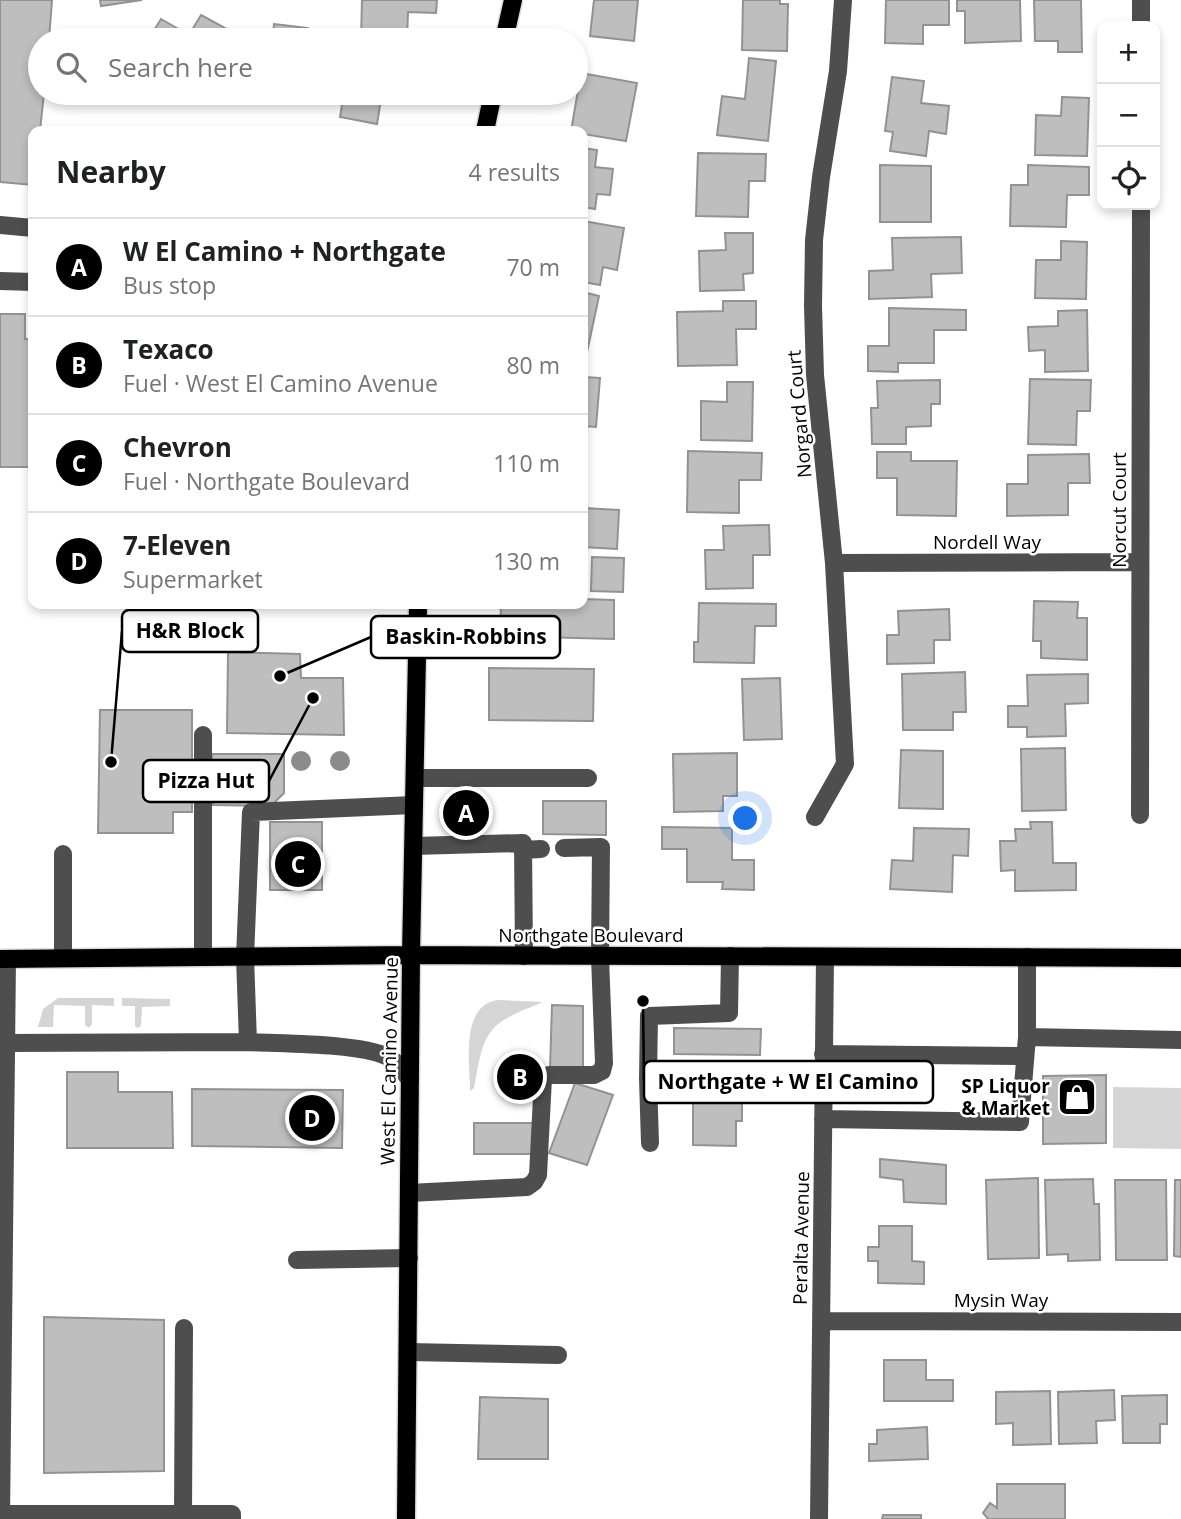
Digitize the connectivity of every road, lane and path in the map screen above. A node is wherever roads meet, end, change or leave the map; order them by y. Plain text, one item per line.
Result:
1 (513, 0) edge
2 (843, 0) edge
3 (1141, 0) edge
4 (1141, 21) edge
5 (507, 28) edge
6 (490, 105) edge
7 (486, 126) edge
8 (1141, 210) edge
9 (0, 225) edge
10 (28, 228) edge
11 (0, 281) edge
12 (28, 282) edge
13 (1140, 562) junction
14 (834, 563) junction
15 (418, 609) edge
16 (203, 735) dead end
17 (415, 778) junction
18 (588, 778) dead end
19 (414, 805) junction
20 (1140, 815) dead end
21 (815, 817) dead end
22 (414, 846) junction
23 (564, 849) dead end
24 (63, 854) dead end
25 (411, 956) junction
26 (524, 956) junction
27 (730, 956) junction
28 (203, 957) junction
29 (245, 957) junction
30 (600, 957) junction
31 (825, 957) junction
32 (1027, 957) junction
33 (63, 958) junction
34 (1181, 958) edge
35 (3, 959) edge
36 (1027, 1037) junction
37 (1181, 1040) edge
38 (248, 1042) junction
39 (6, 1043) junction
40 (823, 1054) junction
41 (1024, 1056) junction
42 (823, 1076) junction
43 (410, 1079) junction
44 (648, 1079) junction
45 (823, 1119) junction
46 (650, 1143) dead end
47 (409, 1193) junction
48 (409, 1258) junction
49 (297, 1260) dead end
50 (821, 1321) junction
51 (1181, 1322) edge
52 (184, 1328) dead end
53 (408, 1352) junction
54 (558, 1354) dead end
55 (183, 1514) junction
56 (1, 1517) edge
57 (232, 1519) edge
58 (406, 1519) edge
59 (818, 1519) edge

1 - 5 main road
2 - 14 street, Norgard Court
3 - 4 street
6 - 7 main road
8 - 13 street, Norcut Court
9 - 10 street
11 - 12 street
13 - 14 street, Nordell Way
13 - 20 street, Norcut Court
14 - 21 street, Norgard Court
15 - 17 main road, West El Camino Avenue
16 - 28 street
17 - 18 street
17 - 19 main road, West El Camino Avenue
19 - 22 main road, West El Camino Avenue
19 - 29 street
22 - 25 main road, West El Camino Avenue
22 - 26 street
23 - 30 street
24 - 33 street
25 - 26 main road, Northgate Boulevard
25 - 29 main road, Northgate Boulevard
25 - 43 main road, West El Camino Avenue
26 - 30 main road, Northgate Boulevard
27 - 30 main road, Northgate Boulevard
27 - 31 main road, Northgate Boulevard
27 - 44 street
28 - 29 main road, Northgate Boulevard
28 - 33 main road, Northgate Boulevard
29 - 38 street
30 - 47 street
31 - 32 main road, Northgate Boulevard
31 - 40 street, Peralta Avenue
32 - 34 main road, Northgate Boulevard
32 - 36 street
33 - 35 main road, Northgate Boulevard
35 - 39 street
36 - 37 street
36 - 41 street
38 - 39 street
38 - 43 street
39 - 56 street
40 - 41 street
40 - 42 street, Peralta Avenue
41 - 45 street
42 - 44 street
42 - 45 street, Peralta Avenue
43 - 47 main road, West El Camino Avenue
44 - 46 street
45 - 50 street, Peralta Avenue
47 - 48 main road, West El Camino Avenue
48 - 49 street
48 - 53 main road, West El Camino Avenue
50 - 51 street, Mysin Way
50 - 59 street, Peralta Avenue
52 - 55 street
53 - 54 street
53 - 58 main road, West El Camino Avenue
55 - 56 street
55 - 57 street

